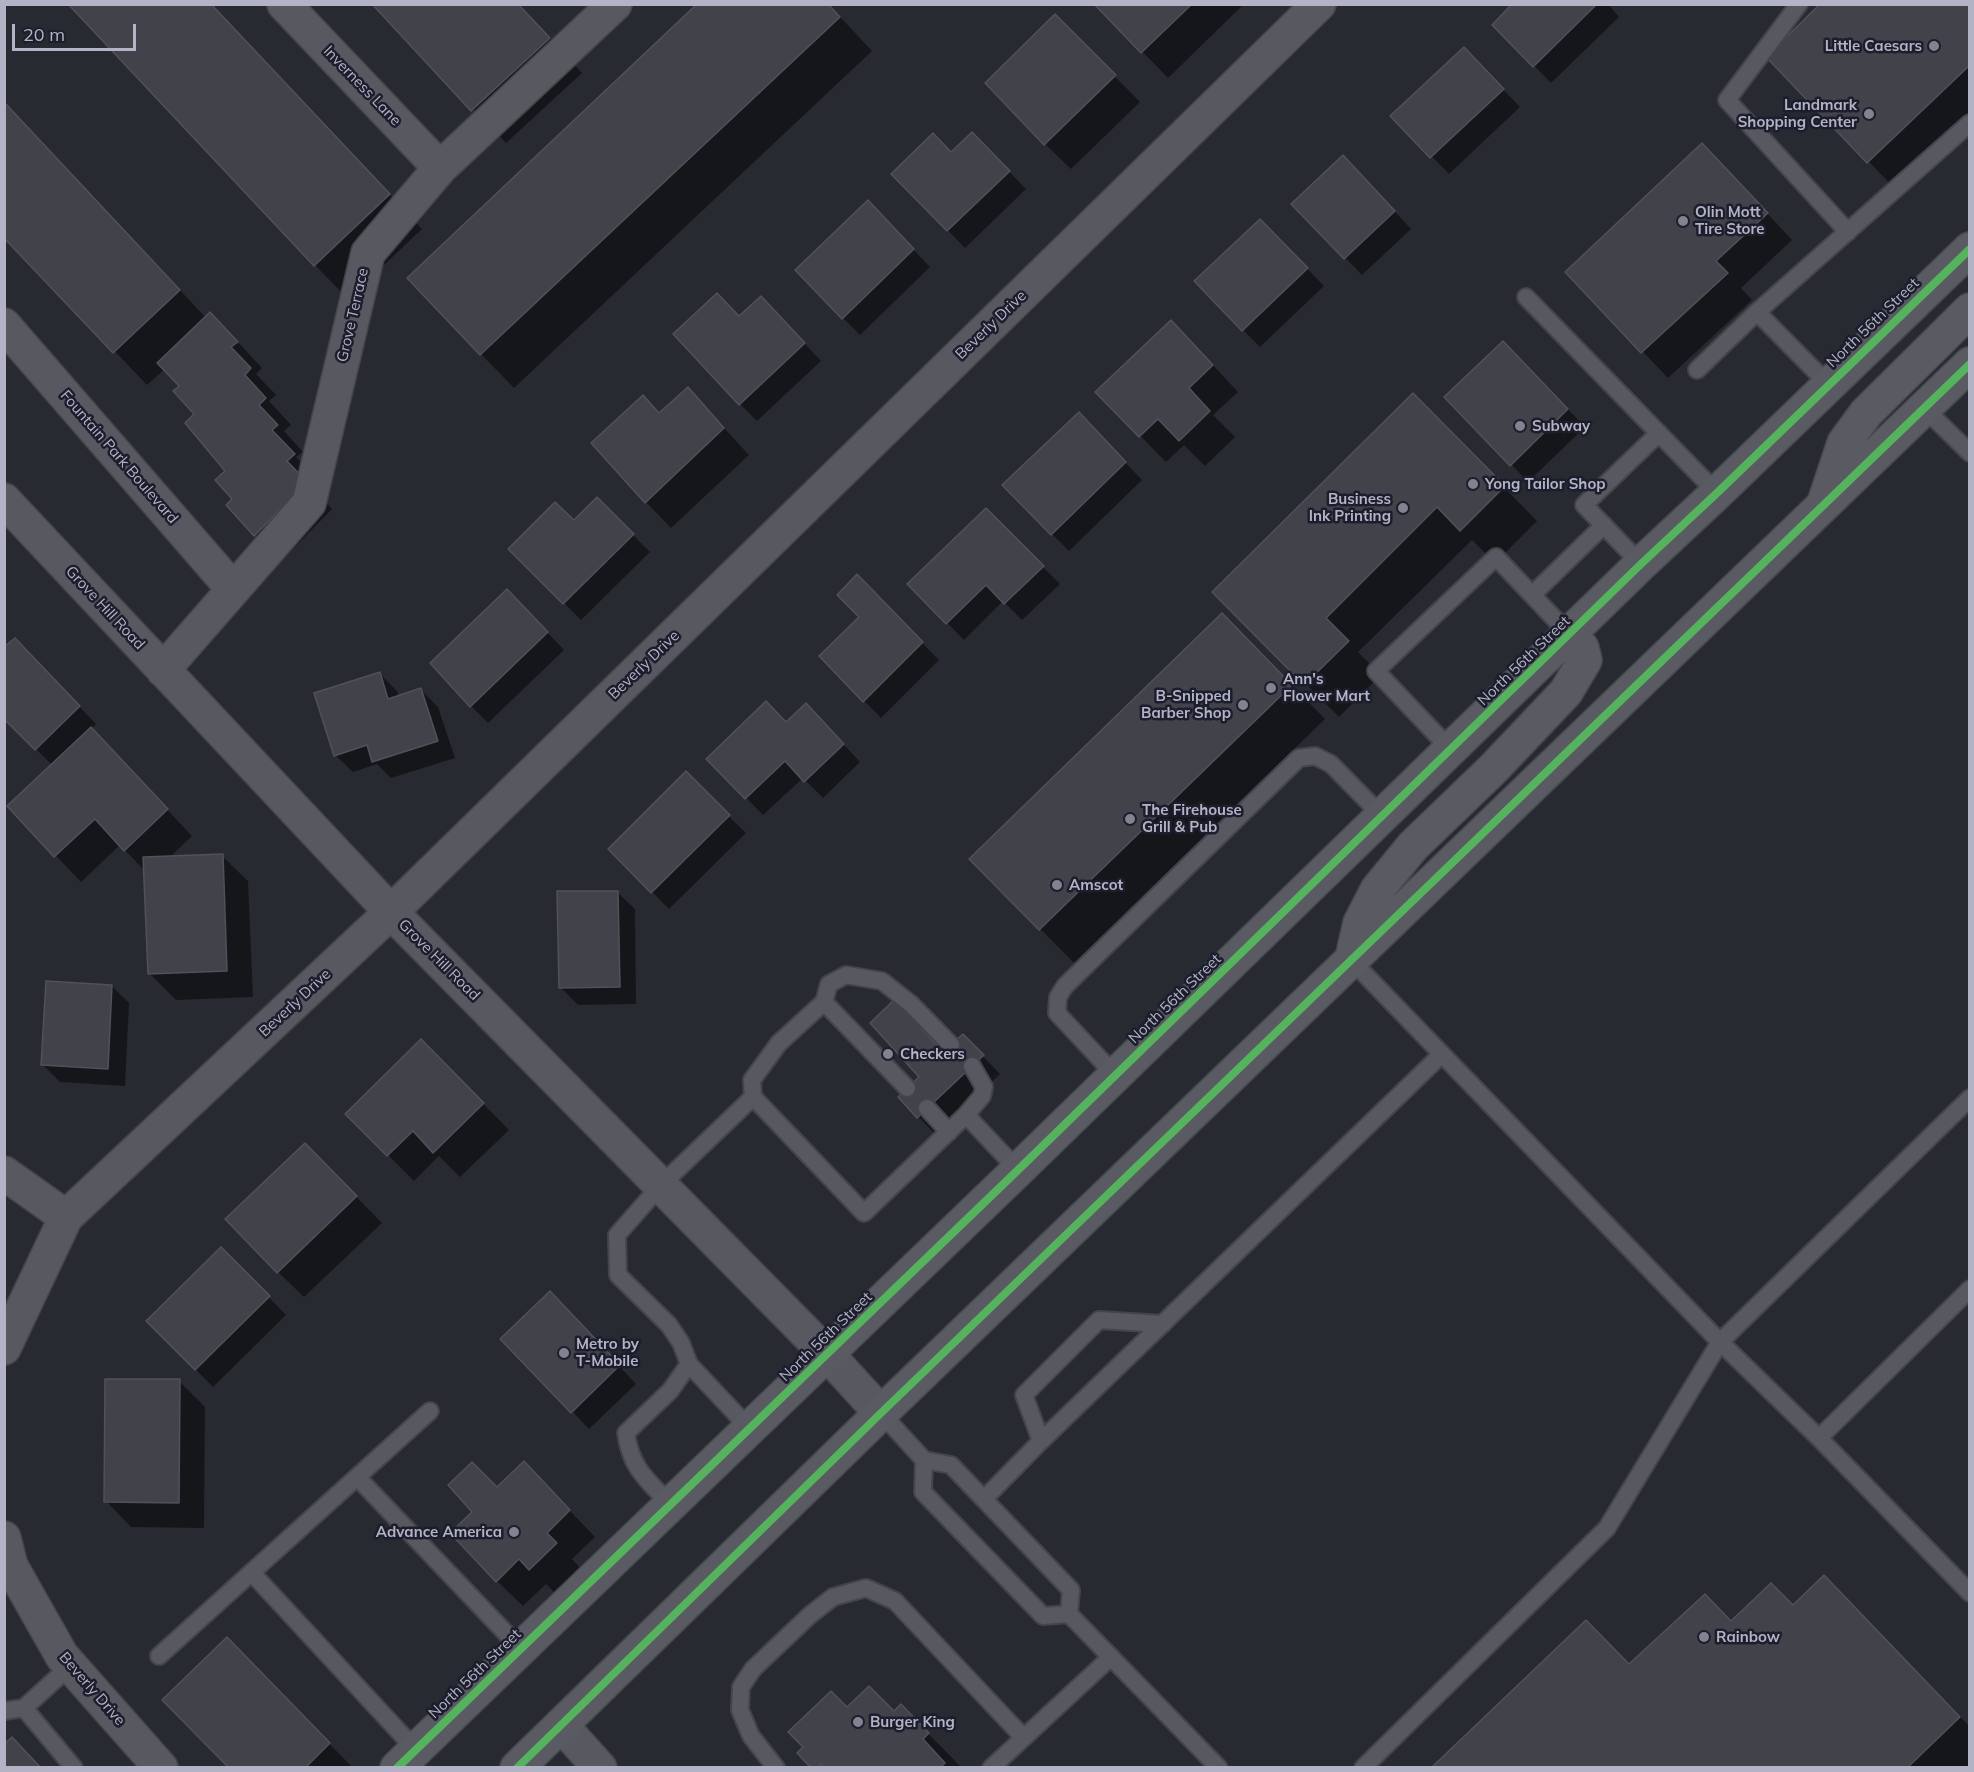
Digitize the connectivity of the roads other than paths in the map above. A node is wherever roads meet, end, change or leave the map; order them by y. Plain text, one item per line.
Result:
1 (284, 4) edge
2 (615, 4) edge
3 (1319, 4) edge
4 (1799, 4) edge
5 (1970, 123) edge
6 (440, 168) junction
7 (1848, 232) junction
8 (1970, 249) edge
9 (1526, 297) dead end
10 (1970, 310) edge
11 (1757, 312) junction
12 (4, 325) edge
13 (1970, 364) edge
14 (1697, 370) dead end
15 (1829, 385) junction
16 (1924, 408) junction
17 (1659, 434) junction
18 (1970, 453) edge
19 (1717, 493) junction
20 (4, 500) edge
21 (1824, 505) junction
22 (1604, 525) junction
23 (1641, 564) junction
24 (233, 589) junction
25 (1532, 595) junction
26 (1570, 635) junction
27 (163, 670) junction
28 (1451, 750) junction
29 (1383, 816) junction
30 (391, 912) junction
31 (1351, 960) junction
32 (824, 1002) junction
33 (951, 1045) dead end
34 (1442, 1054) junction
35 (972, 1066) dead end
36 (1115, 1075) junction
37 (907, 1088) dead end
38 (753, 1097) junction
39 (1970, 1098) edge
40 (927, 1108) dead end
41 (966, 1115) junction
42 (949, 1132) junction
43 (1018, 1170) junction
44 (4, 1173) edge
45 (661, 1185) junction
46 (66, 1217) junction
47 (1970, 1289) edge
48 (1163, 1324) junction
49 (1720, 1342) junction
50 (4, 1348) edge
51 (827, 1354) junction
52 (689, 1364) junction
53 (430, 1411) dead end
54 (881, 1413) junction
55 (750, 1429) junction
56 (1819, 1438) junction
57 (1041, 1441) junction
58 (924, 1460) junction
59 (357, 1477) junction
60 (984, 1499) junction
61 (671, 1505) junction
62 (4, 1538) edge
63 (252, 1573) junction
64 (1970, 1593) edge
65 (1069, 1614) junction
66 (520, 1650) junction
67 (159, 1656) dead end
68 (1111, 1657) junction
69 (70, 1666) junction
70 (24, 1708) junction
71 (4, 1711) edge
72 (562, 1726) junction
73 (1023, 1737) junction
74 (407, 1758) edge
75 (74, 1767) edge
76 (160, 1767) edge
77 (517, 1767) edge
78 (600, 1767) edge
79 (776, 1767) edge
80 (991, 1767) edge
81 (1219, 1767) edge
82 (1363, 1767) edge

1 - 6 street, Inverness Lane
2 - 6 street, Grove Terrace
3 - 30 street, Beverly Drive
4 - 7 lane
5 - 7 lane
6 - 24 street, Grove Terrace
7 - 11 lane
8 - 15 main road, North 56th Street
9 - 17 lane
10 - 21 main road
11 - 14 lane
11 - 15 lane
12 - 24 street, Fountain Park Boulevard
13 - 16 main road
15 - 19 main road, North 56th Street
16 - 18 lane
16 - 21 main road
17 - 19 lane
17 - 22 lane
19 - 23 main road, North 56th Street
20 - 27 street, Grove Hill Road
21 - 31 main road
22 - 23 lane
22 - 25 lane
23 - 26 main road, North 56th Street
24 - 27 street, Grove Terrace
25 - 26 lane
25 - 28 lane
26 - 28 main road, North 56th Street
26 - 31 main road
27 - 30 street, Grove Hill Road
28 - 29 main road, North 56th Street
29 - 36 main road, North 56th Street
29 - 36 lane
30 - 45 street, Grove Hill Road
30 - 46 street, Beverly Drive
31 - 34 lane
31 - 54 main road
32 - 33 lane
32 - 37 lane
32 - 38 lane
34 - 48 lane
34 - 49 lane
35 - 41 lane
36 - 43 main road, North 56th Street
38 - 42 lane
38 - 45 lane
39 - 49 lane
40 - 42 lane
41 - 42 lane
41 - 43 lane
43 - 51 main road, North 56th Street
44 - 46 street
45 - 51 street, Grove Hill Road
45 - 52 lane
46 - 50 street, Beverly Drive
47 - 56 lane
48 - 57 lane
48 - 57 lane
49 - 56 lane
49 - 82 lane
51 - 54 street, Grove Hill Road
51 - 55 main road, North 56th Street
52 - 55 lane
52 - 61 lane
53 - 59 lane
54 - 58 lane
54 - 72 main road
55 - 61 main road, North 56th Street
56 - 64 lane
57 - 60 lane
58 - 60 lane
58 - 65 lane
59 - 63 lane
59 - 66 lane
60 - 65 lane
61 - 66 main road, North 56th Street
62 - 69 street, Beverly Drive
63 - 67 lane
63 - 74 lane
65 - 68 lane
66 - 74 main road, North 56th Street
68 - 73 lane
68 - 81 lane
69 - 70 lane
69 - 76 street, Beverly Drive
70 - 71 lane
70 - 75 lane
72 - 77 main road
72 - 78 street
73 - 79 lane
73 - 80 lane

